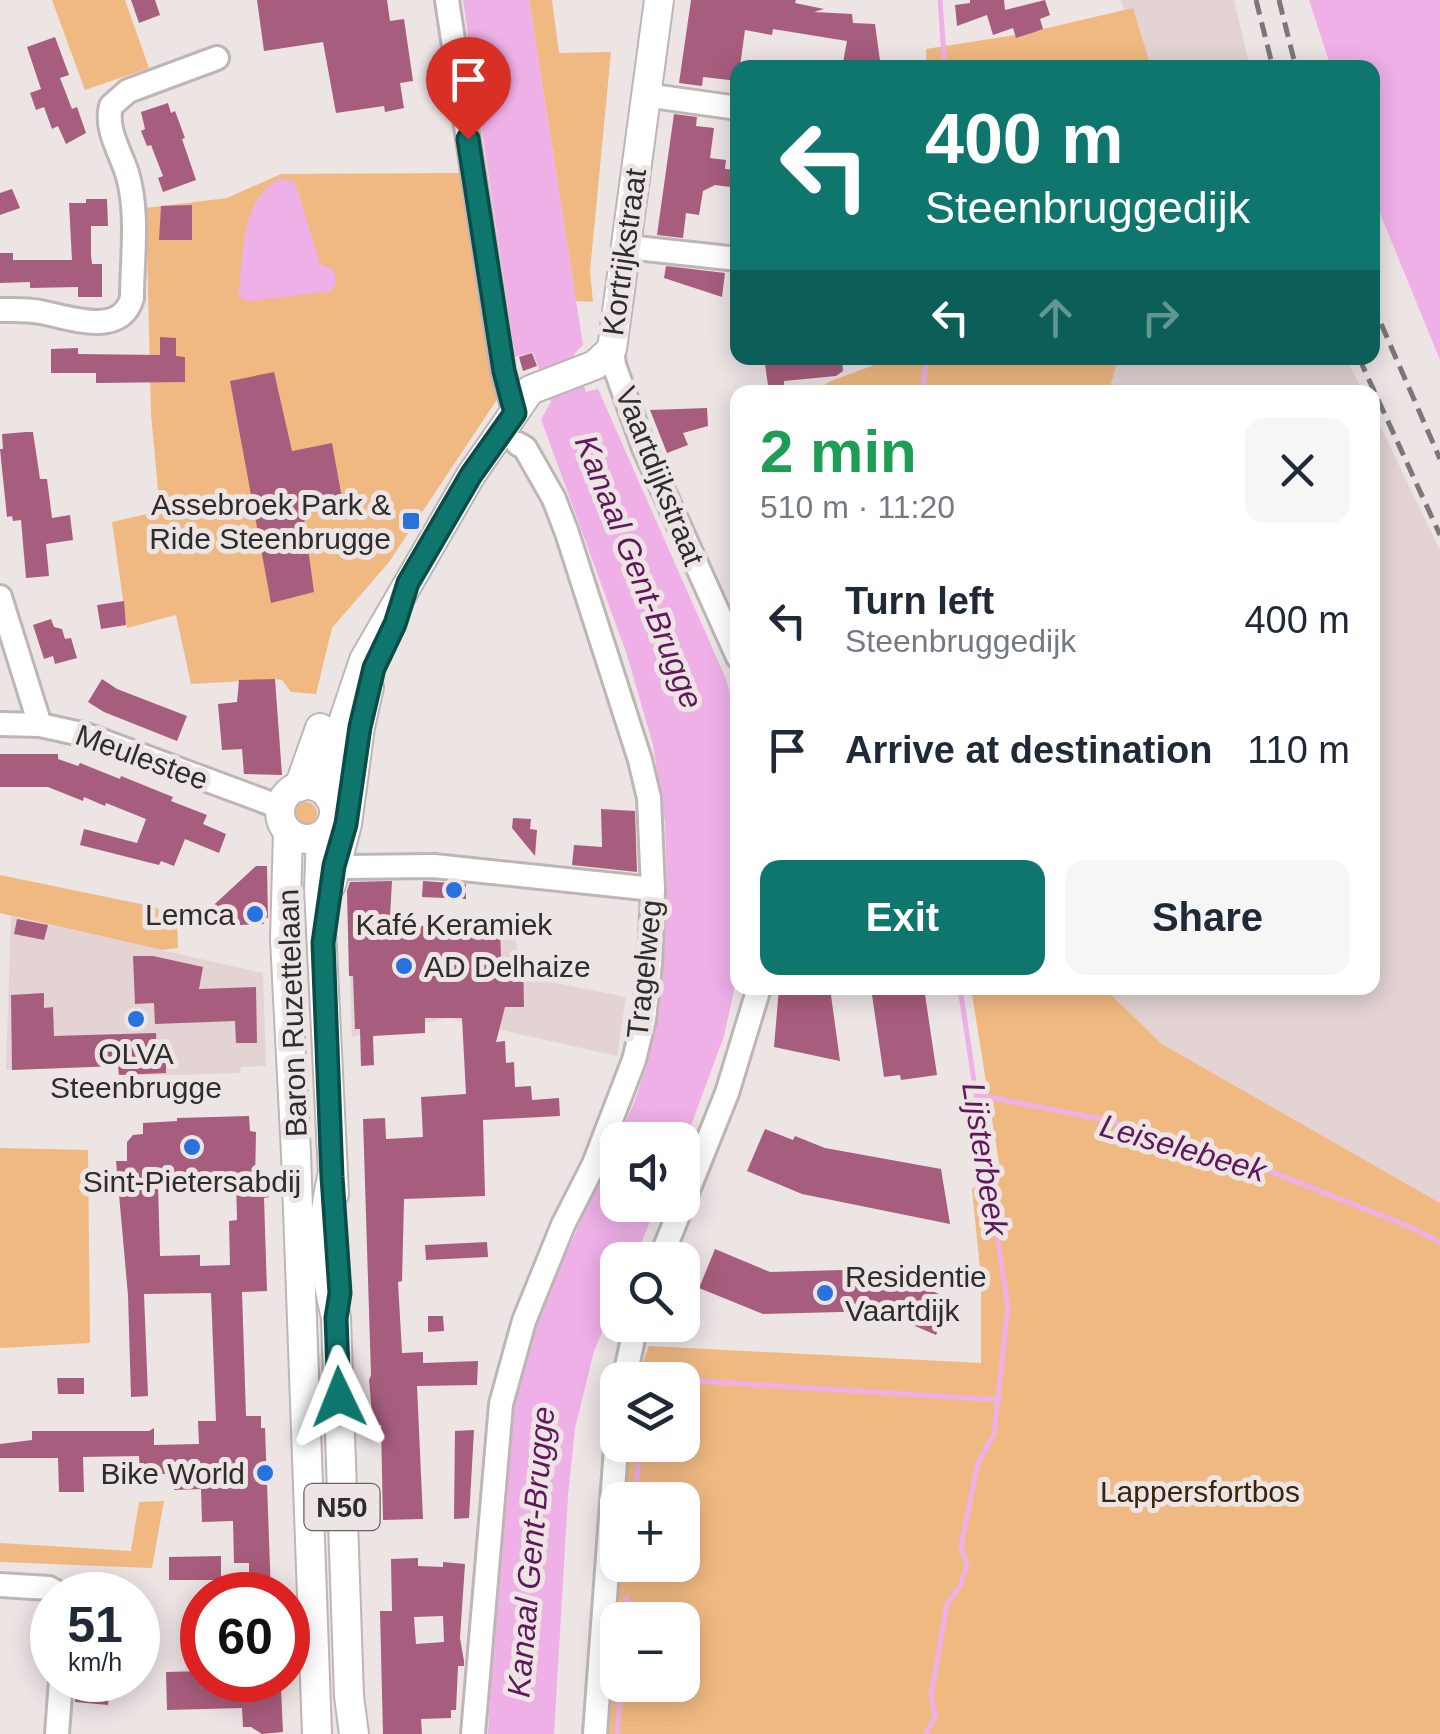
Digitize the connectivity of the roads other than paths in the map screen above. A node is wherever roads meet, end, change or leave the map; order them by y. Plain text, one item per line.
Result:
1 (447, 0) edge
2 (658, 0) edge
3 (217, 58) dead end
4 (644, 106) junction
5 (730, 108) edge
6 (627, 247) junction
7 (730, 258) edge
8 (0, 310) edge
9 (612, 349) junction
10 (544, 385) joint
11 (515, 413) junction
12 (518, 444) dead end
13 (408, 583) junction
14 (0, 597) edge
15 (730, 639) edge
16 (0, 724) edge
17 (40, 725) junction
18 (329, 797) junction
19 (289, 809) junction
20 (320, 836) junction
21 (343, 866) dead end
22 (653, 889) junction
23 (323, 943) junction
24 (757, 995) edge
25 (667, 1242) edge
26 (615, 1462) edge
27 (0, 1585) edge
28 (30, 1587) edge
29 (349, 1696) junction
30 (60, 1702) edge
31 (58, 1734) edge
32 (317, 1734) edge
33 (340, 1734) edge
34 (354, 1734) edge
35 (473, 1734) edge
36 (594, 1734) edge

1 - 11 street
2 - 4 main road, Kortrijkstraat
3 - 8 street
4 - 5 street
4 - 6 main road, Kortrijkstraat
6 - 7 street
6 - 9 main road, Kortrijkstraat
9 - 10 main road, Kortrijkstraat / N50
9 - 15 street, Vaartdijkstraat
10 - 11 main road, Baron Ruzettelaan / N50
11 - 13 main road, Baron Ruzettelaan / N50
12 - 22 street, Tragelweg
13 - 18 main road, Baron Ruzettelaan / N50
13 - 19 main road, Baron Ruzettelaan / N50
13 - 23 main road, Baron Ruzettelaan / N50
14 - 17 street
16 - 17 street, Meulestee
17 - 19 street, Meulestee
18 - 19 main road
18 - 20 main road, N50
19 - 20 main road
19 - 32 main road, Baron Ruzettelaan / N50
20 - 23 main road, Baron Ruzettelaan / N50
21 - 22 street
22 - 35 street, Tragelweg
23 - 29 main road, Baron Ruzettelaan / N50
24 - 25 street
26 - 36 street
27 - 28 street
29 - 33 main road, Baron Ruzettelaan / N50
29 - 34 main road, Baron Ruzettelaan / N50
30 - 31 street

